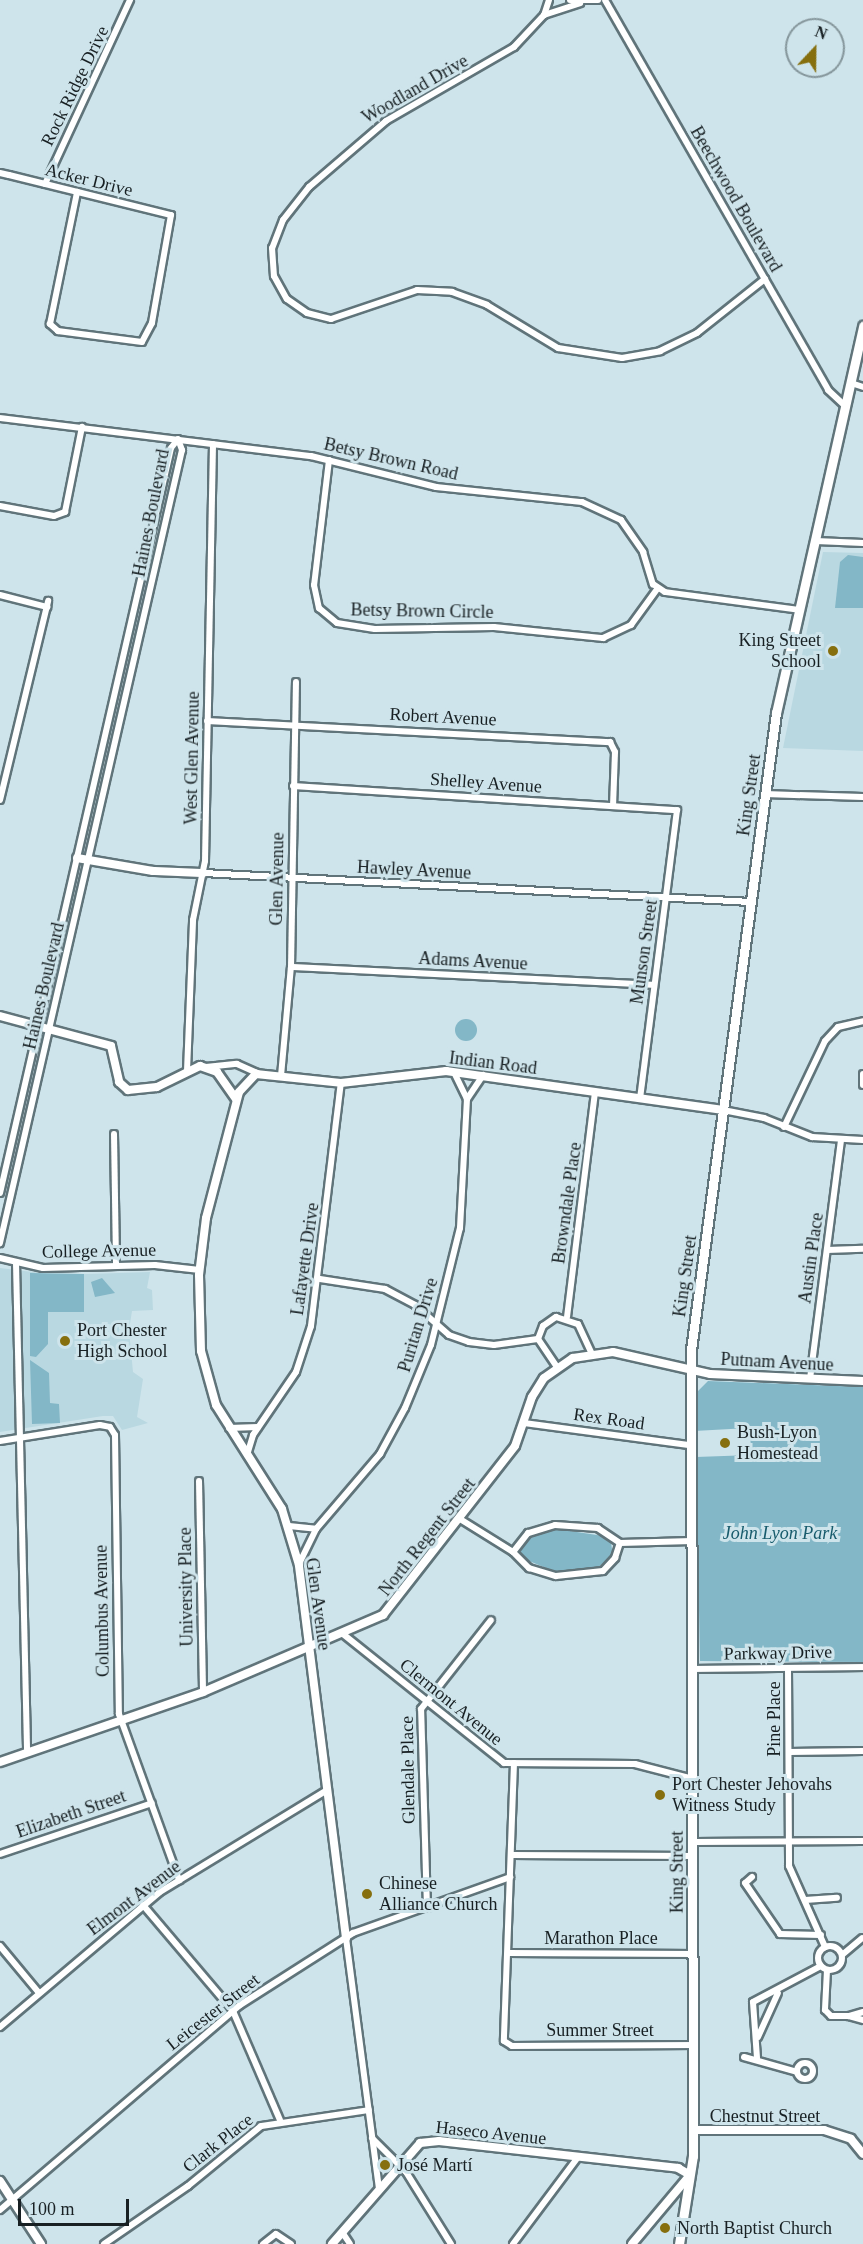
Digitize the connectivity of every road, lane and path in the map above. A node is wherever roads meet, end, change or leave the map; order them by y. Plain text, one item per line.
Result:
1 (130, 0) edge
2 (549, 0) edge
3 (570, 0) edge
4 (598, 0) edge
5 (605, 0) edge
6 (580, 3) junction
7 (544, 15) junction
8 (0, 173) edge
9 (45, 184) junction
10 (77, 192) junction
11 (765, 279) junction
12 (863, 326) edge
13 (850, 384) junction
14 (863, 387) edge
15 (847, 408) junction
16 (0, 418) edge
17 (82, 428) junction
18 (178, 439) junction
19 (213, 444) junction
20 (329, 460) junction
21 (0, 506) edge
22 (816, 541) junction
23 (863, 543) edge
24 (658, 588) junction
25 (0, 595) edge
26 (800, 610) junction
27 (296, 682) dead end
28 (207, 721) junction
29 (294, 724) junction
30 (293, 786) junction
31 (765, 794) junction
32 (863, 797) edge
33 (0, 800) edge
34 (613, 806) junction
35 (676, 810) joint
36 (77, 858) junction
37 (87, 860) junction
38 (203, 873) junction
39 (292, 878) junction
40 (666, 898) junction
41 (751, 902) junction
42 (291, 967) junction
43 (654, 985) junction
44 (0, 1016) edge
45 (863, 1021) edge
46 (38, 1025) junction
47 (50, 1027) junction
48 (206, 1067) junction
49 (187, 1071) junction
50 (454, 1072) junction
51 (259, 1074) junction
52 (863, 1074) edge
53 (281, 1076) junction
54 (483, 1076) junction
55 (340, 1083) junction
56 (863, 1085) edge
57 (595, 1093) junction
58 (467, 1099) junction
59 (640, 1099) junction
60 (236, 1100) junction
61 (723, 1110) junction
62 (784, 1127) junction
63 (114, 1134) dead end
64 (863, 1140) edge
65 (842, 1141) junction
66 (0, 1193) edge
67 (0, 1243) edge
68 (863, 1249) edge
69 (827, 1250) junction
70 (0, 1258) edge
71 (16, 1263) junction
72 (116, 1266) junction
73 (200, 1270) junction
74 (320, 1279) junction
75 (567, 1317) junction
76 (436, 1325) junction
77 (538, 1339) junction
78 (592, 1354) junction
79 (557, 1367) junction
80 (690, 1371) junction
81 (810, 1379) junction
82 (863, 1382) edge
83 (524, 1423) junction
84 (258, 1426) junction
85 (228, 1428) junction
86 (17, 1439) junction
87 (0, 1441) edge
88 (689, 1445) junction
89 (247, 1456) junction
90 (199, 1480) dead end
91 (460, 1519) junction
92 (289, 1526) junction
93 (315, 1529) junction
94 (692, 1541) junction
95 (620, 1543) junction
96 (513, 1552) junction
97 (298, 1565) junction
98 (491, 1620) dead end
99 (343, 1634) junction
100 (309, 1648) junction
101 (863, 1667) edge
102 (788, 1668) junction
103 (694, 1669) junction
104 (204, 1692) junction
105 (426, 1700) junction
106 (123, 1720) junction
107 (863, 1751) edge
108 (789, 1752) junction
109 (27, 1753) junction
110 (0, 1762) edge
111 (514, 1763) junction
112 (694, 1779) junction
113 (327, 1790) junction
114 (152, 1803) junction
115 (790, 1841) junction
116 (863, 1841) edge
117 (694, 1842) junction
118 (0, 1854) edge
119 (512, 1855) junction
120 (694, 1856) junction
121 (510, 1877) junction
122 (752, 1877) dead end
123 (179, 1880) junction
124 (837, 1898) dead end
125 (805, 1900) junction
126 (143, 1905) junction
127 (427, 1908) junction
128 (821, 1935) junction
129 (862, 1935) edge
130 (346, 1938) junction
131 (0, 1946) edge
132 (825, 1947) junction
133 (508, 1953) junction
134 (694, 1954) junction
135 (842, 1955) junction
136 (820, 1966) junction
137 (827, 1970) junction
138 (39, 1993) junction
139 (778, 1993) junction
140 (233, 2011) junction
141 (863, 2012) edge
142 (849, 2016) junction
143 (863, 2020) edge
144 (0, 2027) edge
145 (758, 2037) junction
146 (693, 2045) junction
147 (744, 2057) dead end
148 (757, 2058) junction
149 (797, 2072) dead end
150 (369, 2110) junction
151 (280, 2120) junction
152 (693, 2130) junction
153 (371, 2138) junction
154 (863, 2154) edge
155 (578, 2157) junction
156 (400, 2166) junction
157 (690, 2175) junction
158 (0, 2181) edge
159 (379, 2190) junction
160 (13, 2198) junction
161 (0, 2210) edge
162 (342, 2232) junction
163 (41, 2244) edge
164 (104, 2244) edge
165 (263, 2244) edge
166 (291, 2244) edge
167 (332, 2244) edge
168 (350, 2244) edge
169 (451, 2244) edge
170 (513, 2244) edge
171 (632, 2244) edge
172 (679, 2244) edge

1 - 9 street, Rock Ridge Drive
2 - 7 street, Woodland Drive
3 - 6 street
4 - 6 street, Woodland Drive
5 - 11 street, Beechwood Boulevard
6 - 7 street, Woodland Drive
7 - 11 street, Woodland Drive
8 - 9 street, Acker Drive
9 - 10 street, Acker Drive
10 - 10 street, Acker Drive
11 - 15 street, Beechwood Boulevard
12 - 13 main road, King Street
13 - 14 street
13 - 15 main road, King Street
15 - 22 main road, King Street
16 - 17 street, Betsy Brown Road
17 - 18 street, Betsy Brown Road
17 - 21 street
18 - 19 street, Betsy Brown Road
18 - 36 street, Haines Boulevard
18 - 37 street, Haines Boulevard
19 - 20 street, Betsy Brown Road
19 - 28 street, West Glen Avenue
20 - 24 street, Betsy Brown Road
20 - 24 street, Betsy Brown Circle
22 - 23 street
22 - 26 main road, King Street
24 - 26 street
25 - 33 street
26 - 31 main road, King Street
27 - 29 street, Glen Avenue
28 - 29 street, Robert Avenue
28 - 38 street, West Glen Avenue
29 - 30 street, Glen Avenue
29 - 34 street, Robert Avenue
30 - 34 street, Shelley Avenue
30 - 39 street, Glen Avenue
31 - 32 street
31 - 41 main road, King Street
34 - 35 street, Shelley Avenue
35 - 40 street, Munson Street
36 - 37 street, Hawley Avenue
36 - 46 street, Haines Boulevard
37 - 38 street, Hawley Avenue
37 - 47 street, Haines Boulevard
38 - 39 street, Hawley Avenue
38 - 49 street, West Glen Avenue
39 - 40 street, Hawley Avenue
39 - 42 street, Glen Avenue
40 - 41 street, Hawley Avenue
40 - 43 street, Munson Street
41 - 61 main road, King Street
42 - 43 street, Adams Avenue
42 - 53 street, Glen Avenue
43 - 59 street, Munson Street
44 - 46 street
45 - 62 street
46 - 47 street
46 - 66 street, Haines Boulevard
47 - 49 street, Indian Road
47 - 67 street, Haines Boulevard
48 - 49 street, Indian Road
48 - 51 street, Indian Road
48 - 60 street
50 - 54 street, Indian Road
50 - 55 street, Indian Road
50 - 58 street, Puritan Drive
51 - 53 street, Indian Road
51 - 60 street
52 - 56 street
53 - 55 street, Indian Road
54 - 57 street, Indian Road
54 - 58 street
55 - 74 street, Lafayette Drive
57 - 59 street, Indian Road
57 - 75 street, Browndale Place
58 - 76 street, Puritan Drive
59 - 61 street, Indian Road
60 - 73 street, Glen Avenue
61 - 62 street
61 - 80 main road, King Street
62 - 65 street
63 - 72 street
64 - 65 street
65 - 69 street, Austin Place
68 - 69 street
69 - 81 street, Austin Place
70 - 71 street, College Avenue
71 - 72 street, College Avenue
71 - 86 street
72 - 73 street, College Avenue
73 - 85 street, Glen Avenue
74 - 76 street
74 - 84 street, Lafayette Drive
75 - 77 street
75 - 78 street
76 - 77 street
76 - 93 street, Puritan Drive
77 - 79 street
78 - 79 street, North Regent Street
78 - 80 street, North Regent Street
79 - 83 street, North Regent Street
80 - 81 street, Putnam Avenue
80 - 88 main road, King Street
81 - 82 street, Putnam Avenue
83 - 88 street, Rex Road
83 - 91 street, North Regent Street
84 - 85 street
84 - 89 street, Lafayette Drive
85 - 89 street, Glen Avenue
86 - 87 street
86 - 106 street, Columbus Avenue
86 - 109 street
88 - 94 main road, King Street
89 - 92 street, Glen Avenue
90 - 104 street, University Place
91 - 96 street
91 - 99 street, North Regent Street
92 - 93 street
92 - 97 street, Glen Avenue
93 - 97 street, Puritan Drive
94 - 95 street
94 - 103 main road, King Street
95 - 96 street
95 - 96 street
97 - 100 street, Glen Avenue
98 - 105 street, Glendale Place
99 - 100 street, North Regent Street
99 - 105 street, Clermont Avenue
100 - 104 street, North Regent Street
100 - 113 street, Glen Avenue
101 - 102 street, Parkway Drive
102 - 103 street, Parkway Drive
102 - 108 street, Pine Place
103 - 112 main road, King Street
104 - 106 street, North Regent Street
105 - 111 street, Clermont Avenue
105 - 127 street, Glendale Place
106 - 109 street, North Regent Street
106 - 114 street, Columbus Avenue
107 - 108 street
108 - 115 street, Pine Place
109 - 110 street, North Regent Street
111 - 112 street, Clermont Avenue
111 - 119 street
112 - 117 main road, King Street
113 - 123 street, Elmont Avenue
113 - 130 street, Glen Avenue
114 - 118 street, Elizabeth Street
114 - 123 street, Columbus Avenue
115 - 116 street
115 - 117 street
115 - 125 street, Pine Place
117 - 120 main road, King Street
119 - 120 street
119 - 121 street
120 - 134 main road, King Street
121 - 127 street, Leicester Street
121 - 133 street
122 - 128 street
123 - 126 street, Elmont Avenue
124 - 125 street
125 - 128 street, Pine Place
126 - 138 street, Elmont Avenue
126 - 140 street
127 - 130 street, Leicester Street
128 - 132 street, Pine Place
129 - 135 street
130 - 140 street, Leicester Street
130 - 150 street, Glen Avenue
131 - 138 street
132 - 135 street
132 - 136 street
133 - 134 street, Marathon Place
133 - 146 street, Summer Street
134 - 146 main road, King Street
135 - 137 street
136 - 137 street
136 - 139 street
137 - 142 street
138 - 144 street, Elmont Avenue
139 - 145 street
139 - 145 street
140 - 151 street
140 - 160 street, Leicester Street
141 - 142 street
142 - 143 street
145 - 148 street
146 - 152 main road, King Street
147 - 148 street
148 - 149 street
150 - 151 street, Clark Place
150 - 153 street, Glen Avenue
151 - 164 street, Clark Place
152 - 154 street, Chestnut Street
152 - 157 main road, King Street
153 - 156 street
153 - 159 street, Glen Avenue
155 - 156 street, Haseco Avenue
155 - 157 street, Haseco Avenue
155 - 170 street
156 - 159 street, Haseco Avenue
156 - 169 street
157 - 171 street
157 - 172 main road, King Street
158 - 160 street
159 - 162 street, Haseco Avenue
160 - 161 street, Leicester Street
160 - 163 street
162 - 167 street, Haseco Avenue
162 - 168 street
165 - 166 street

